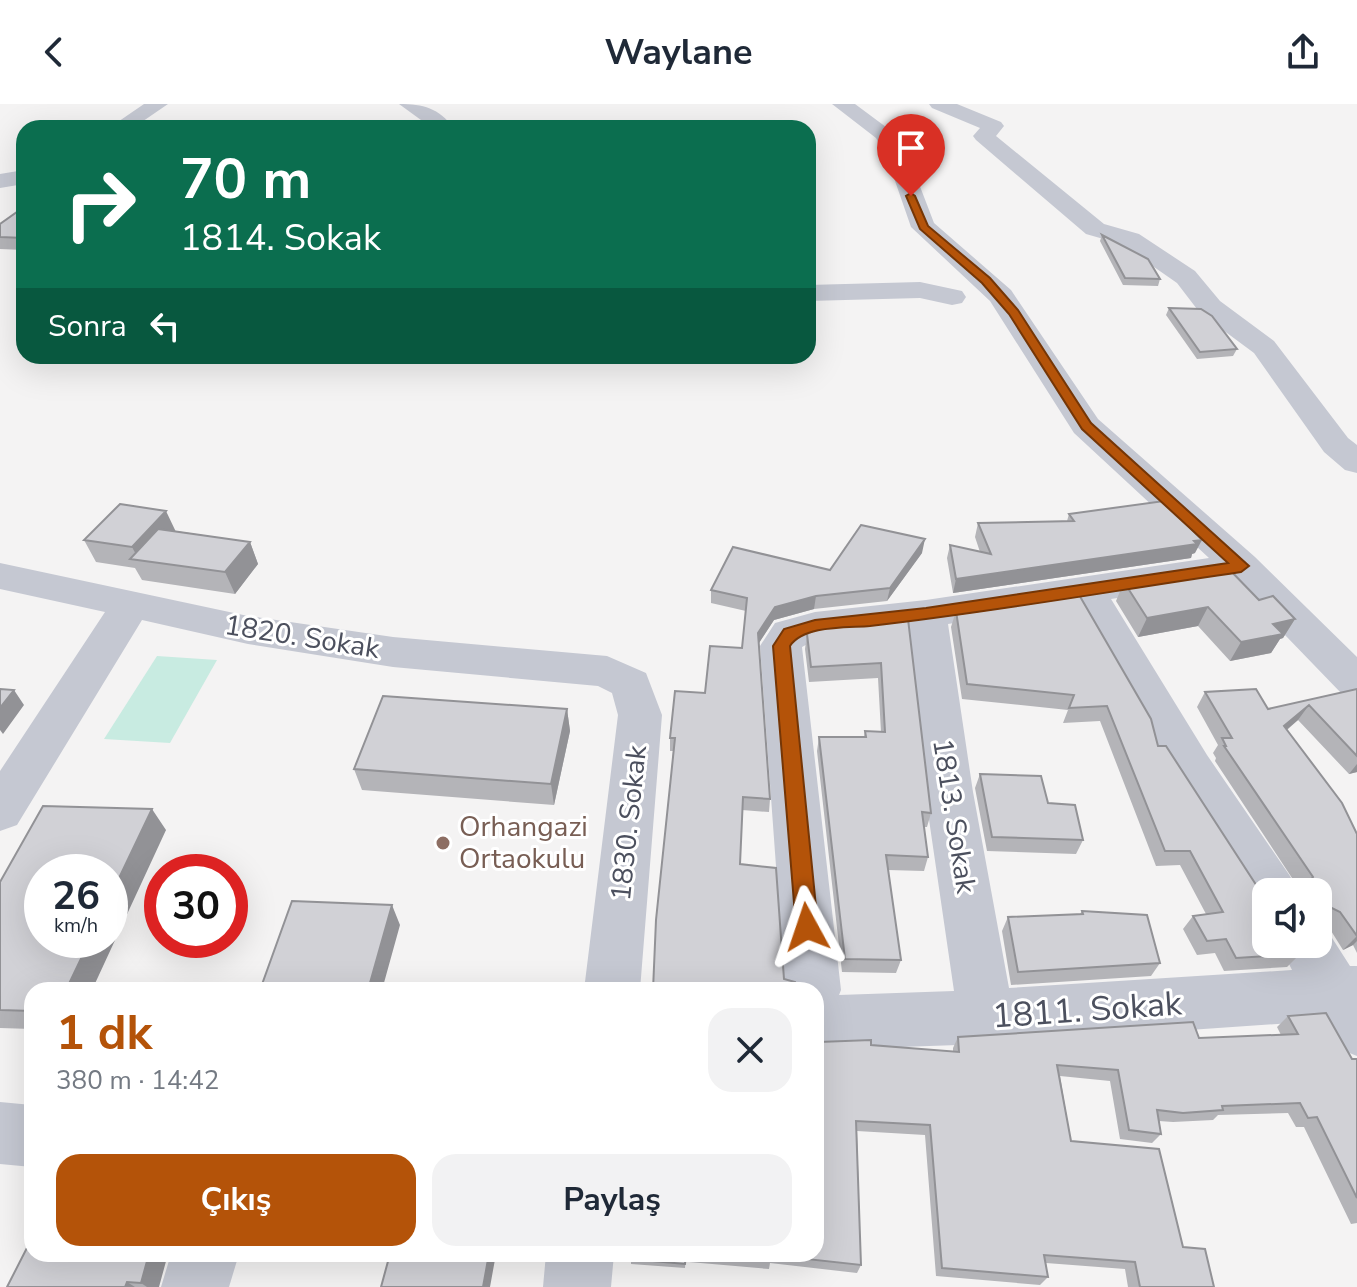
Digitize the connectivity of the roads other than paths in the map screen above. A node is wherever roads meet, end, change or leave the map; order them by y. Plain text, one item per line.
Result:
1 (158, 104) edge
2 (409, 104) edge
3 (842, 104) edge
4 (939, 104) edge
5 (132, 120) edge
6 (435, 120) edge
7 (816, 293) edge
8 (952, 297) dead end
9 (1357, 463) edge
10 (1241, 566) junction
11 (0, 576) edge
12 (1086, 590) junction
13 (132, 603) junction
14 (926, 614) junction
15 (607, 671) joint
16 (1357, 683) edge
17 (0, 811) edge
18 (1263, 878) edge
19 (1316, 958) edge
20 (613, 982) edge
21 (812, 982) edge
22 (1351, 1004) edge
23 (986, 1017) junction
24 (824, 1023) edge
25 (0, 1133) edge
26 (24, 1135) edge
27 (203, 1262) edge
28 (579, 1262) edge
29 (195, 1287) edge
30 (577, 1287) edge

1 - 5 street
2 - 6 street
3 - 10 street
4 - 9 street
7 - 8 street
10 - 12 street
10 - 16 street
11 - 13 street, 1820. Sokak
12 - 14 street
12 - 18 street
13 - 15 street, 1820. Sokak
13 - 17 street
14 - 21 street
14 - 23 street, 1813. Sokak
15 - 20 street, 1830. Sokak
19 - 22 street
22 - 23 street, 1811. Sokak
23 - 24 street, 1811. Sokak
25 - 26 street
27 - 29 street
28 - 30 street

